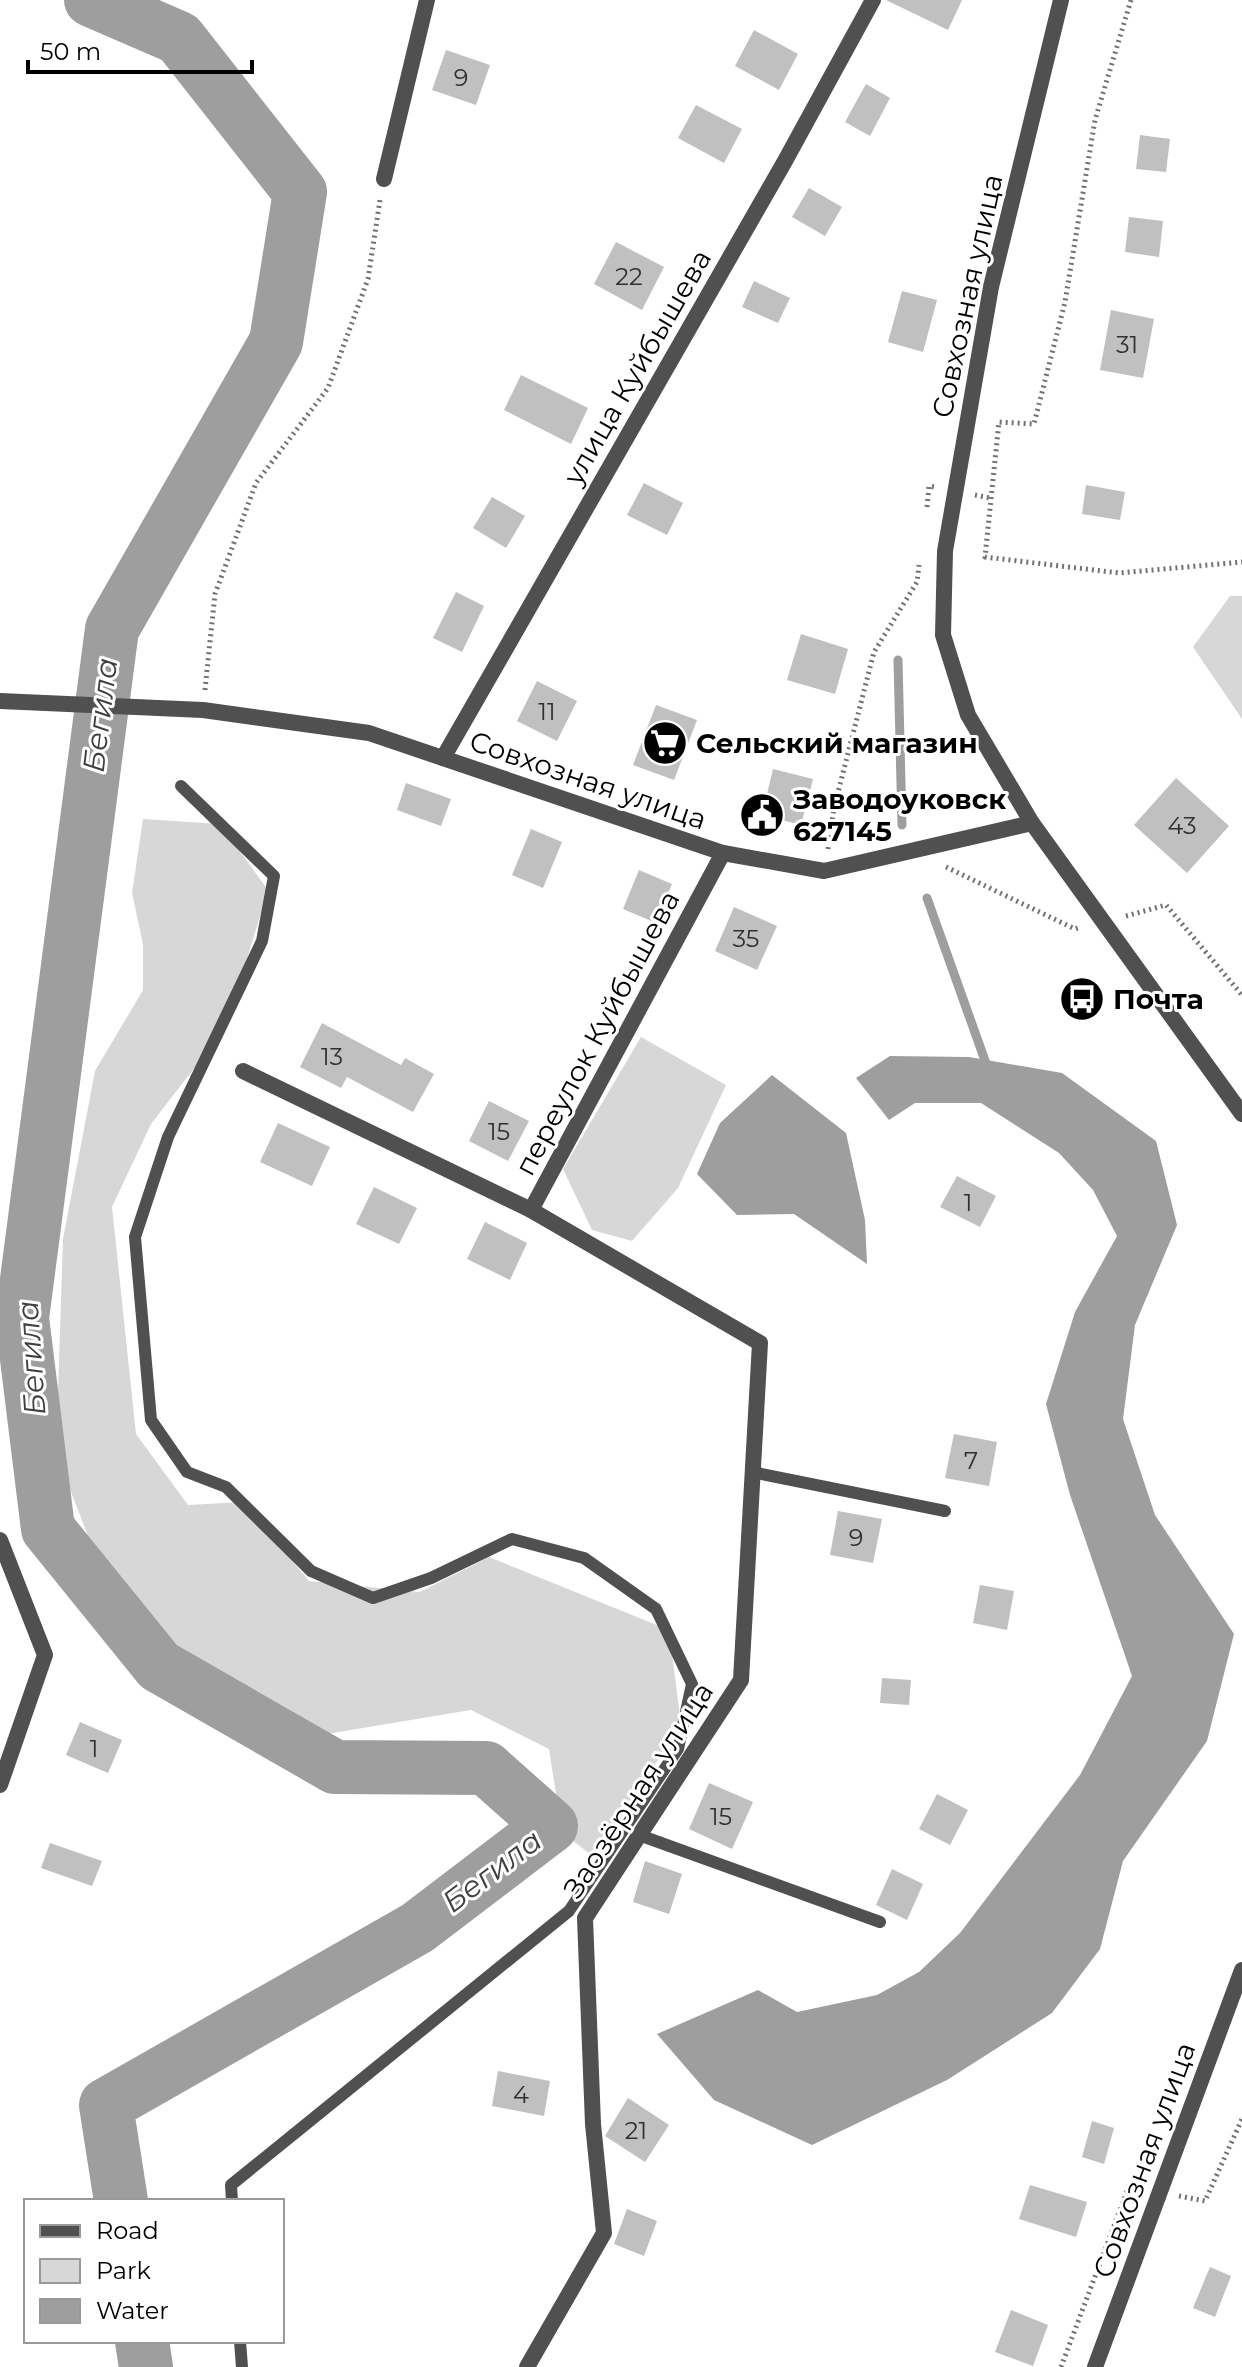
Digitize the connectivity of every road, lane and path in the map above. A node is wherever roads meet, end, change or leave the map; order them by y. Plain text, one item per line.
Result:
1 (427, 0) edge
2 (873, 0) edge
3 (1061, 0) edge
4 (1131, 0) edge
5 (384, 179) joint
6 (955, 491) junction
7 (990, 498) junction
8 (926, 513) dead end
9 (921, 555) dead end
10 (1242, 562) edge
11 (5, 701) edge
12 (203, 710) junction
13 (443, 758) junction
14 (181, 786) dead end
15 (1032, 823) junction
16 (723, 853) junction
17 (932, 870) dead end
18 (824, 871) junction
19 (1103, 921) junction
20 (1242, 995) edge
21 (243, 1071) dead end
22 (1242, 1114) edge
23 (531, 1210) junction
24 (752, 1472) junction
25 (945, 1511) dead end
26 (0, 1540) edge
27 (0, 1785) edge
28 (639, 1835) junction
29 (880, 1922) dead end
30 (1242, 1970) edge
31 (1235, 2012) edge
32 (232, 2199) edge
33 (240, 2343) edge
34 (242, 2367) edge
35 (527, 2367) edge
36 (1095, 2367) edge

1 - 5 street
2 - 13 street, улица Куйбышева
3 - 6 street, Совхозная улица
4 - 7 path
5 - 12 path
6 - 7 path
6 - 8 path
6 - 15 street, Совхозная улица
7 - 10 path
9 - 18 path
11 - 12 street, Совхозная улица
12 - 13 street, Совхозная улица
13 - 16 street, Совхозная улица
14 - 32 lane
15 - 18 street, Совхозная улица
15 - 19 street, Совхозная улица
16 - 18 street, Совхозная улица
16 - 23 street, переулок Куйбышева
17 - 19 path
19 - 20 path
19 - 22 street, Совхозная улица
21 - 23 street, переулок Куйбышева
23 - 24 street, Заозёрная улица
24 - 25 lane
24 - 28 street, Заозёрная улица
26 - 27 street
28 - 29 lane
28 - 35 street, Заозёрная улица
30 - 31 street, Совхозная улица
31 - 36 street, Совхозная улица
33 - 34 lane

